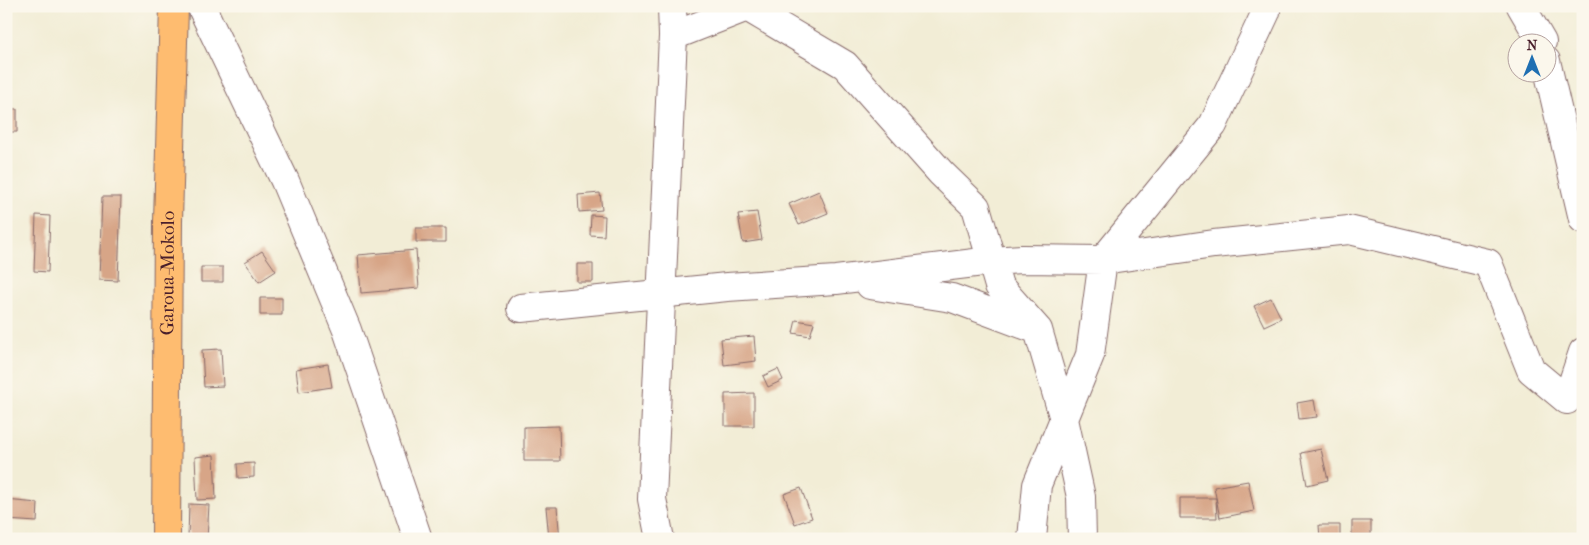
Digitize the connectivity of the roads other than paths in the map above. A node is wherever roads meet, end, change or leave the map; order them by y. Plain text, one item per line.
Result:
1 (174, 6) edge
2 (202, 6) edge
3 (672, 6) edge
4 (1266, 6) edge
5 (1521, 6) edge
6 (1536, 32) edge
7 (673, 36) junction
8 (1551, 82) edge
9 (1583, 219) edge
10 (1103, 260) junction
11 (991, 261) junction
12 (836, 280) junction
13 (662, 295) junction
14 (521, 308) dead end
15 (1038, 330) junction
16 (1583, 352) edge
17 (1064, 420) junction
18 (166, 539) edge
19 (418, 539) edge
20 (660, 539) edge
21 (1032, 539) edge
22 (1082, 539) edge

1 - 18 main road, Garoua-Mokolo
2 - 19 street
3 - 7 street
4 - 10 street
5 - 6 street
7 - 11 street
7 - 13 street
8 - 9 street
10 - 11 street
10 - 16 street
10 - 17 street
11 - 12 street
11 - 15 street
12 - 13 street
12 - 15 street
13 - 14 street
13 - 20 street
15 - 17 street
17 - 21 street
17 - 22 street

